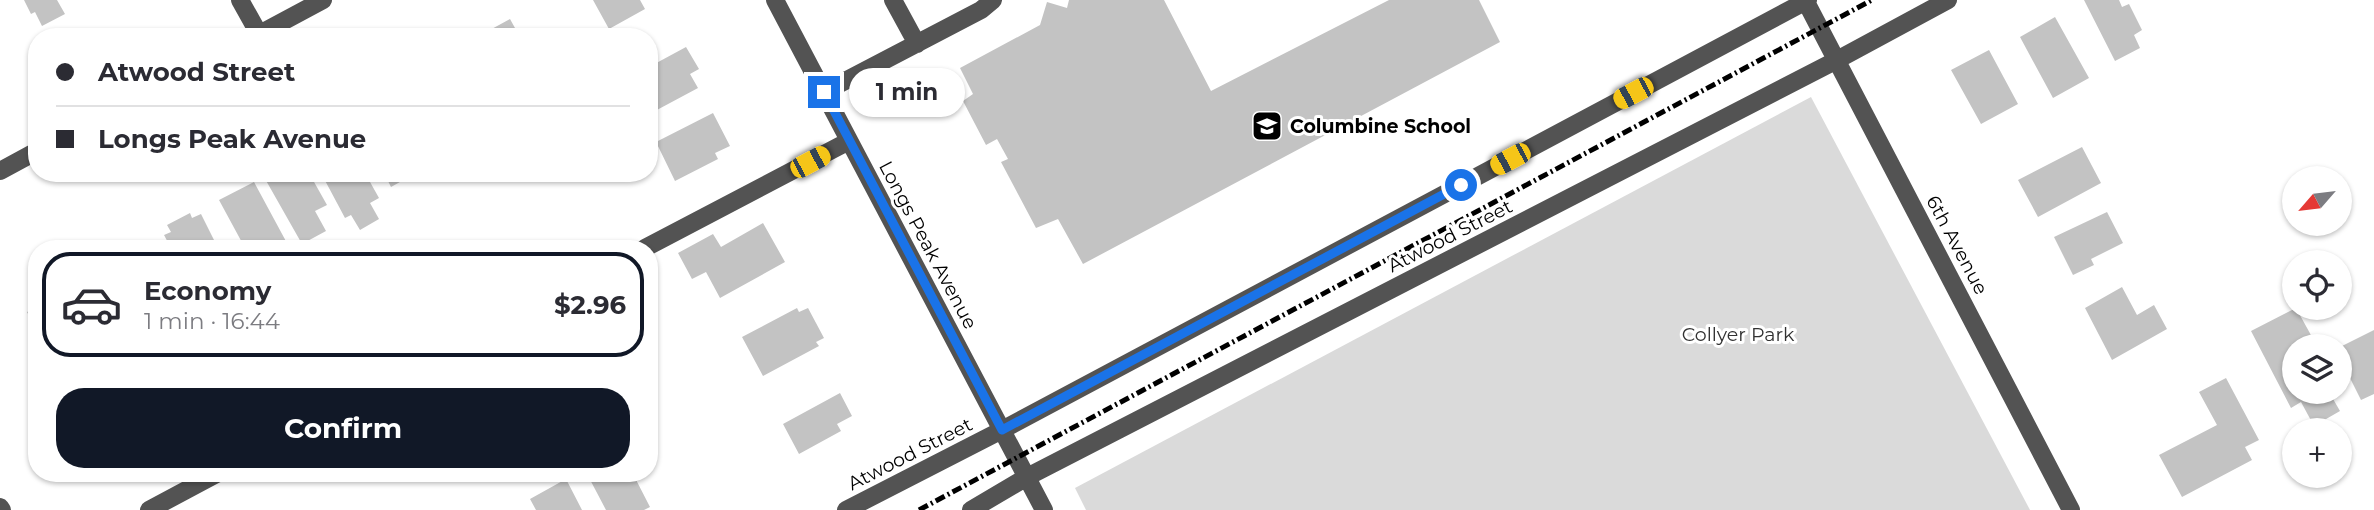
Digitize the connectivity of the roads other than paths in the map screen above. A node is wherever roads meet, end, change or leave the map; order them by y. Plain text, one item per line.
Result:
1 (240, 0) edge
2 (323, 0) edge
3 (775, 0) edge
4 (893, 0) edge
5 (993, 0) edge
6 (1806, 0) edge
7 (1948, 0) edge
8 (252, 28) edge
9 (271, 28) edge
10 (917, 44) junction
11 (1837, 60) junction
12 (824, 92) junction
13 (849, 141) junction
14 (28, 156) edge
15 (0, 171) edge
16 (658, 242) edge
17 (1002, 430) junction
18 (1027, 477) junction
19 (201, 482) edge
20 (149, 510) edge
21 (846, 510) edge
22 (971, 510) edge
23 (1044, 510) edge
24 (2071, 510) edge

1 - 8 street
2 - 9 street
3 - 12 street, Longs Peak Avenue
4 - 10 street
5 - 10 street
6 - 11 street, 6th Avenue
6 - 17 street, Atwood Street
7 - 11 street, Atwood Street
10 - 12 street
11 - 18 street, Atwood Street
11 - 24 street, 6th Avenue
12 - 13 street, Longs Peak Avenue
13 - 16 street
13 - 17 street, Longs Peak Avenue
14 - 15 street
17 - 18 street, Longs Peak Avenue
17 - 21 street, Atwood Street
18 - 22 street, Atwood Street
18 - 23 street, Longs Peak Avenue
19 - 20 street

